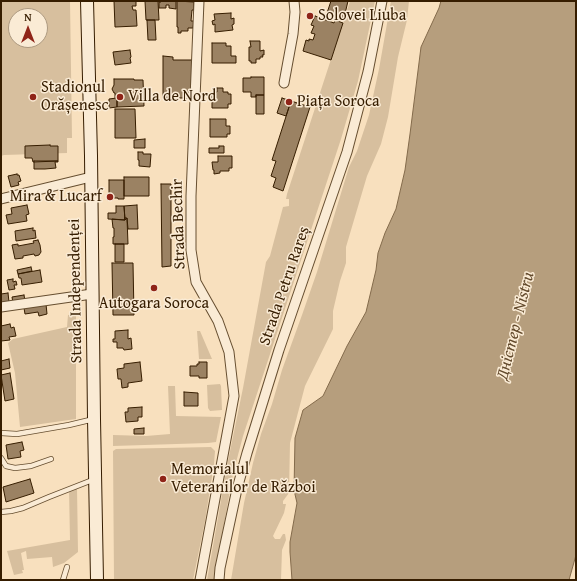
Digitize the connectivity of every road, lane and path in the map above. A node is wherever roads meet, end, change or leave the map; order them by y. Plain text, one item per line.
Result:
1 (87, 1) edge
2 (199, 1) edge
3 (294, 1) edge
4 (382, 1) edge
5 (284, 83) dead end
6 (91, 177) junction
7 (1, 199) edge
8 (92, 294) junction
9 (1, 307) edge
10 (94, 419) junction
11 (1, 433) edge
12 (1, 458) edge
13 (51, 459) dead end
14 (95, 479) junction
15 (1, 512) edge
16 (67, 567) dead end
17 (63, 580) edge
18 (97, 580) edge
19 (200, 580) edge
20 (219, 580) edge

1 - 6 main road, Strada Independenței
2 - 19 street, Strada Bechir
3 - 5 street
4 - 20 street, Strada Petru Rareș
6 - 7 street
6 - 8 main road, Strada Independenței
8 - 9 street
8 - 10 main road, Strada Independenței
10 - 11 lane
10 - 14 main road, Strada Independenței
12 - 13 lane
14 - 15 lane
14 - 18 main road, Strada Independenței
16 - 17 lane

